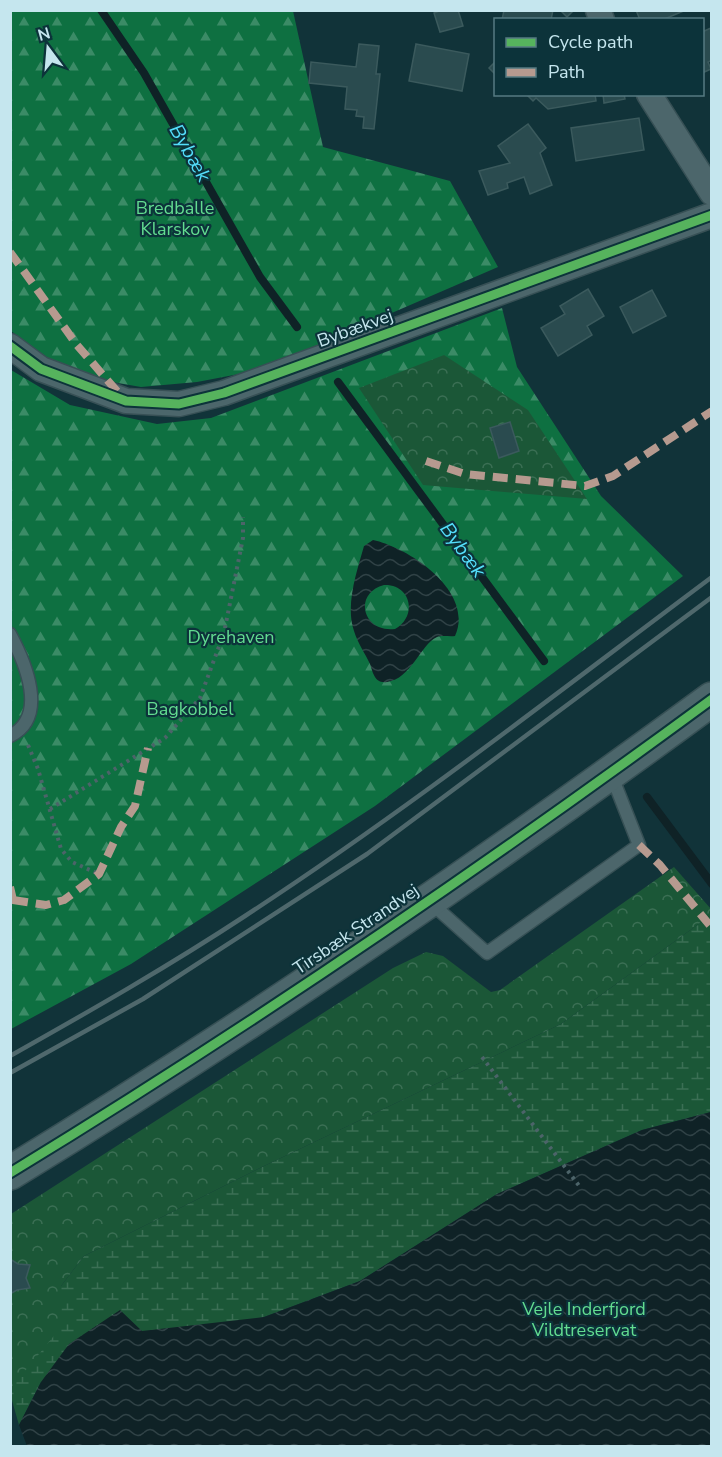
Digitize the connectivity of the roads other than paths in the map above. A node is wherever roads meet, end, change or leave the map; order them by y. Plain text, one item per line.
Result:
1 (650, 96) edge
2 (711, 193) edge
3 (711, 215) edge
4 (10, 346) edge
5 (10, 634) edge
6 (711, 699) edge
7 (16, 733) edge
8 (611, 773) junction
9 (428, 900) junction
10 (10, 1173) edge

1 - 2 street
3 - 4 street, Bybækvej
5 - 7 lane
6 - 8 street, Tirsbæk Strandvej
8 - 9 street, Tirsbæk Strandvej
8 - 9 lane
9 - 10 street, Tirsbæk Strandvej

